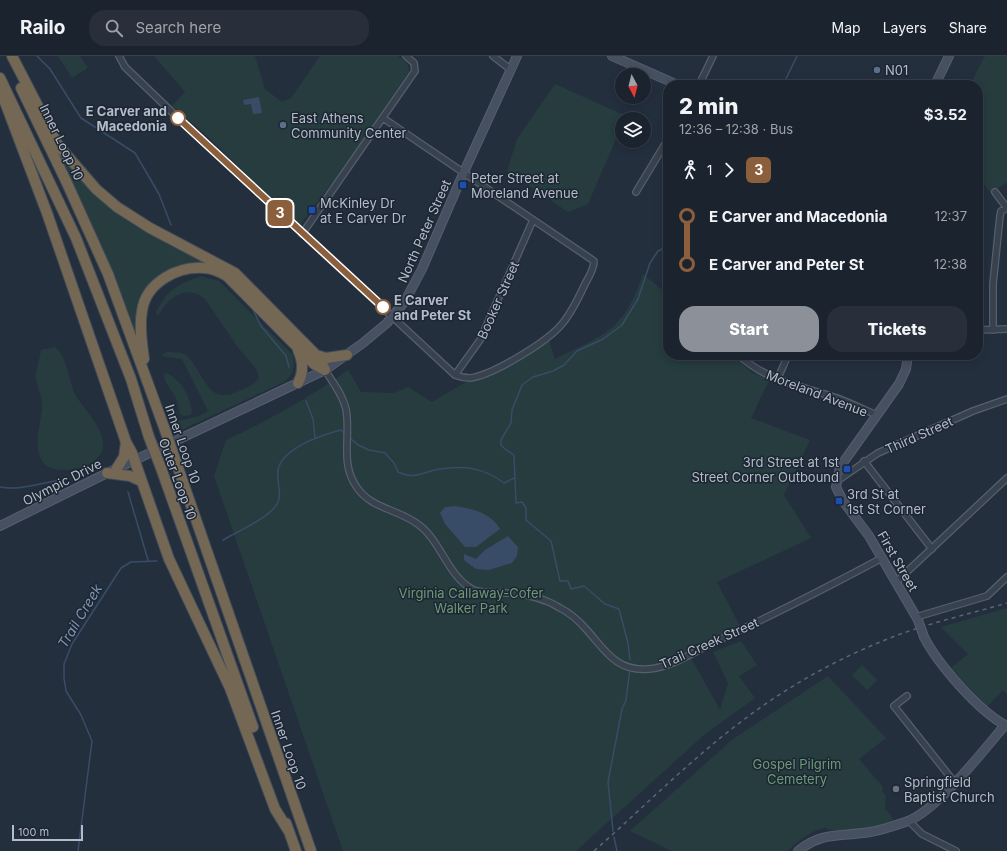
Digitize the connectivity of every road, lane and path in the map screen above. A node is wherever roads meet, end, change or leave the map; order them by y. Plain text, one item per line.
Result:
1 (6, 56) edge
2 (12, 56) edge
3 (119, 56) edge
4 (406, 56) edge
5 (493, 56) edge
6 (517, 56) edge
7 (612, 56) edge
8 (713, 56) edge
9 (949, 56) edge
10 (510, 69) junction
11 (0, 78) edge
12 (667, 80) edge
13 (701, 80) edge
14 (937, 80) edge
15 (0, 89) edge
16 (383, 118) junction
17 (663, 147) edge
18 (463, 174) junction
19 (636, 192) dead end
20 (995, 192) dead end
21 (1007, 208) edge
22 (533, 220) junction
23 (302, 234) junction
24 (393, 317) junction
25 (1007, 329) edge
26 (983, 330) edge
27 (993, 330) junction
28 (296, 346) junction
29 (316, 355) junction
30 (347, 355) junction
31 (745, 360) edge
32 (786, 360) edge
33 (907, 360) edge
34 (325, 370) junction
35 (455, 375) junction
36 (778, 378) junction
37 (148, 383) junction
38 (298, 383) junction
39 (1006, 402) edge
40 (876, 415) junction
41 (126, 442) junction
42 (134, 460) junction
43 (864, 462) junction
44 (117, 468) junction
45 (107, 473) junction
46 (1007, 478) edge
47 (141, 481) junction
48 (836, 482) junction
49 (0, 526) edge
50 (932, 549) junction
51 (882, 558) junction
52 (1007, 577) edge
53 (896, 582) junction
54 (917, 618) junction
55 (907, 696) dead end
56 (1006, 725) edge
57 (955, 783) junction
58 (908, 821) junction
59 (288, 830) junction
60 (296, 851) edge
61 (311, 851) edge
62 (798, 851) edge
63 (956, 851) edge

1 - 37 highway, Inner Loop 10
2 - 29 highway
3 - 23 street
4 - 16 street
5 - 10 street
6 - 10 street, North Peter Street
7 - 12 street
8 - 13 street
9 - 14 street
10 - 18 street, North Peter Street
11 - 59 highway, Outer Loop 10, bridge
15 - 41 highway
16 - 18 street
16 - 23 street
17 - 19 street
18 - 22 street
18 - 24 street, North Peter Street
20 - 21 street
21 - 27 street
22 - 35 street, Booker Street
22 - 35 street
23 - 24 street
24 - 30 street, North Peter Street
24 - 35 street
25 - 27 street
26 - 27 street
28 - 34 highway
28 - 37 highway
28 - 38 highway
29 - 30 highway
29 - 34 highway
30 - 34 street, North Peter Street
31 - 36 street, Moreland Avenue
32 - 36 street
33 - 40 street
34 - 38 street, North Peter Street
34 - 51 street, Trail Creek Street
36 - 40 street, Moreland Avenue
37 - 61 highway, Inner Loop 10, bridge
38 - 42 street, North Peter Street
39 - 43 street, Third Street
40 - 48 street
41 - 42 highway
41 - 44 highway
42 - 44 street, Olympic Drive
42 - 47 highway
43 - 48 street, Third Street
43 - 50 street
44 - 45 street, Olympic Drive
45 - 47 highway
45 - 49 street, Olympic Drive
46 - 50 street
47 - 59 highway
48 - 51 street, First Street
50 - 53 street
51 - 53 street, First Street
52 - 54 street
53 - 54 street, First Street
54 - 56 street, First Street, bridge
55 - 57 street
56 - 57 street
57 - 58 street
58 - 62 street
58 - 63 street
59 - 60 highway, Outer Loop 10

